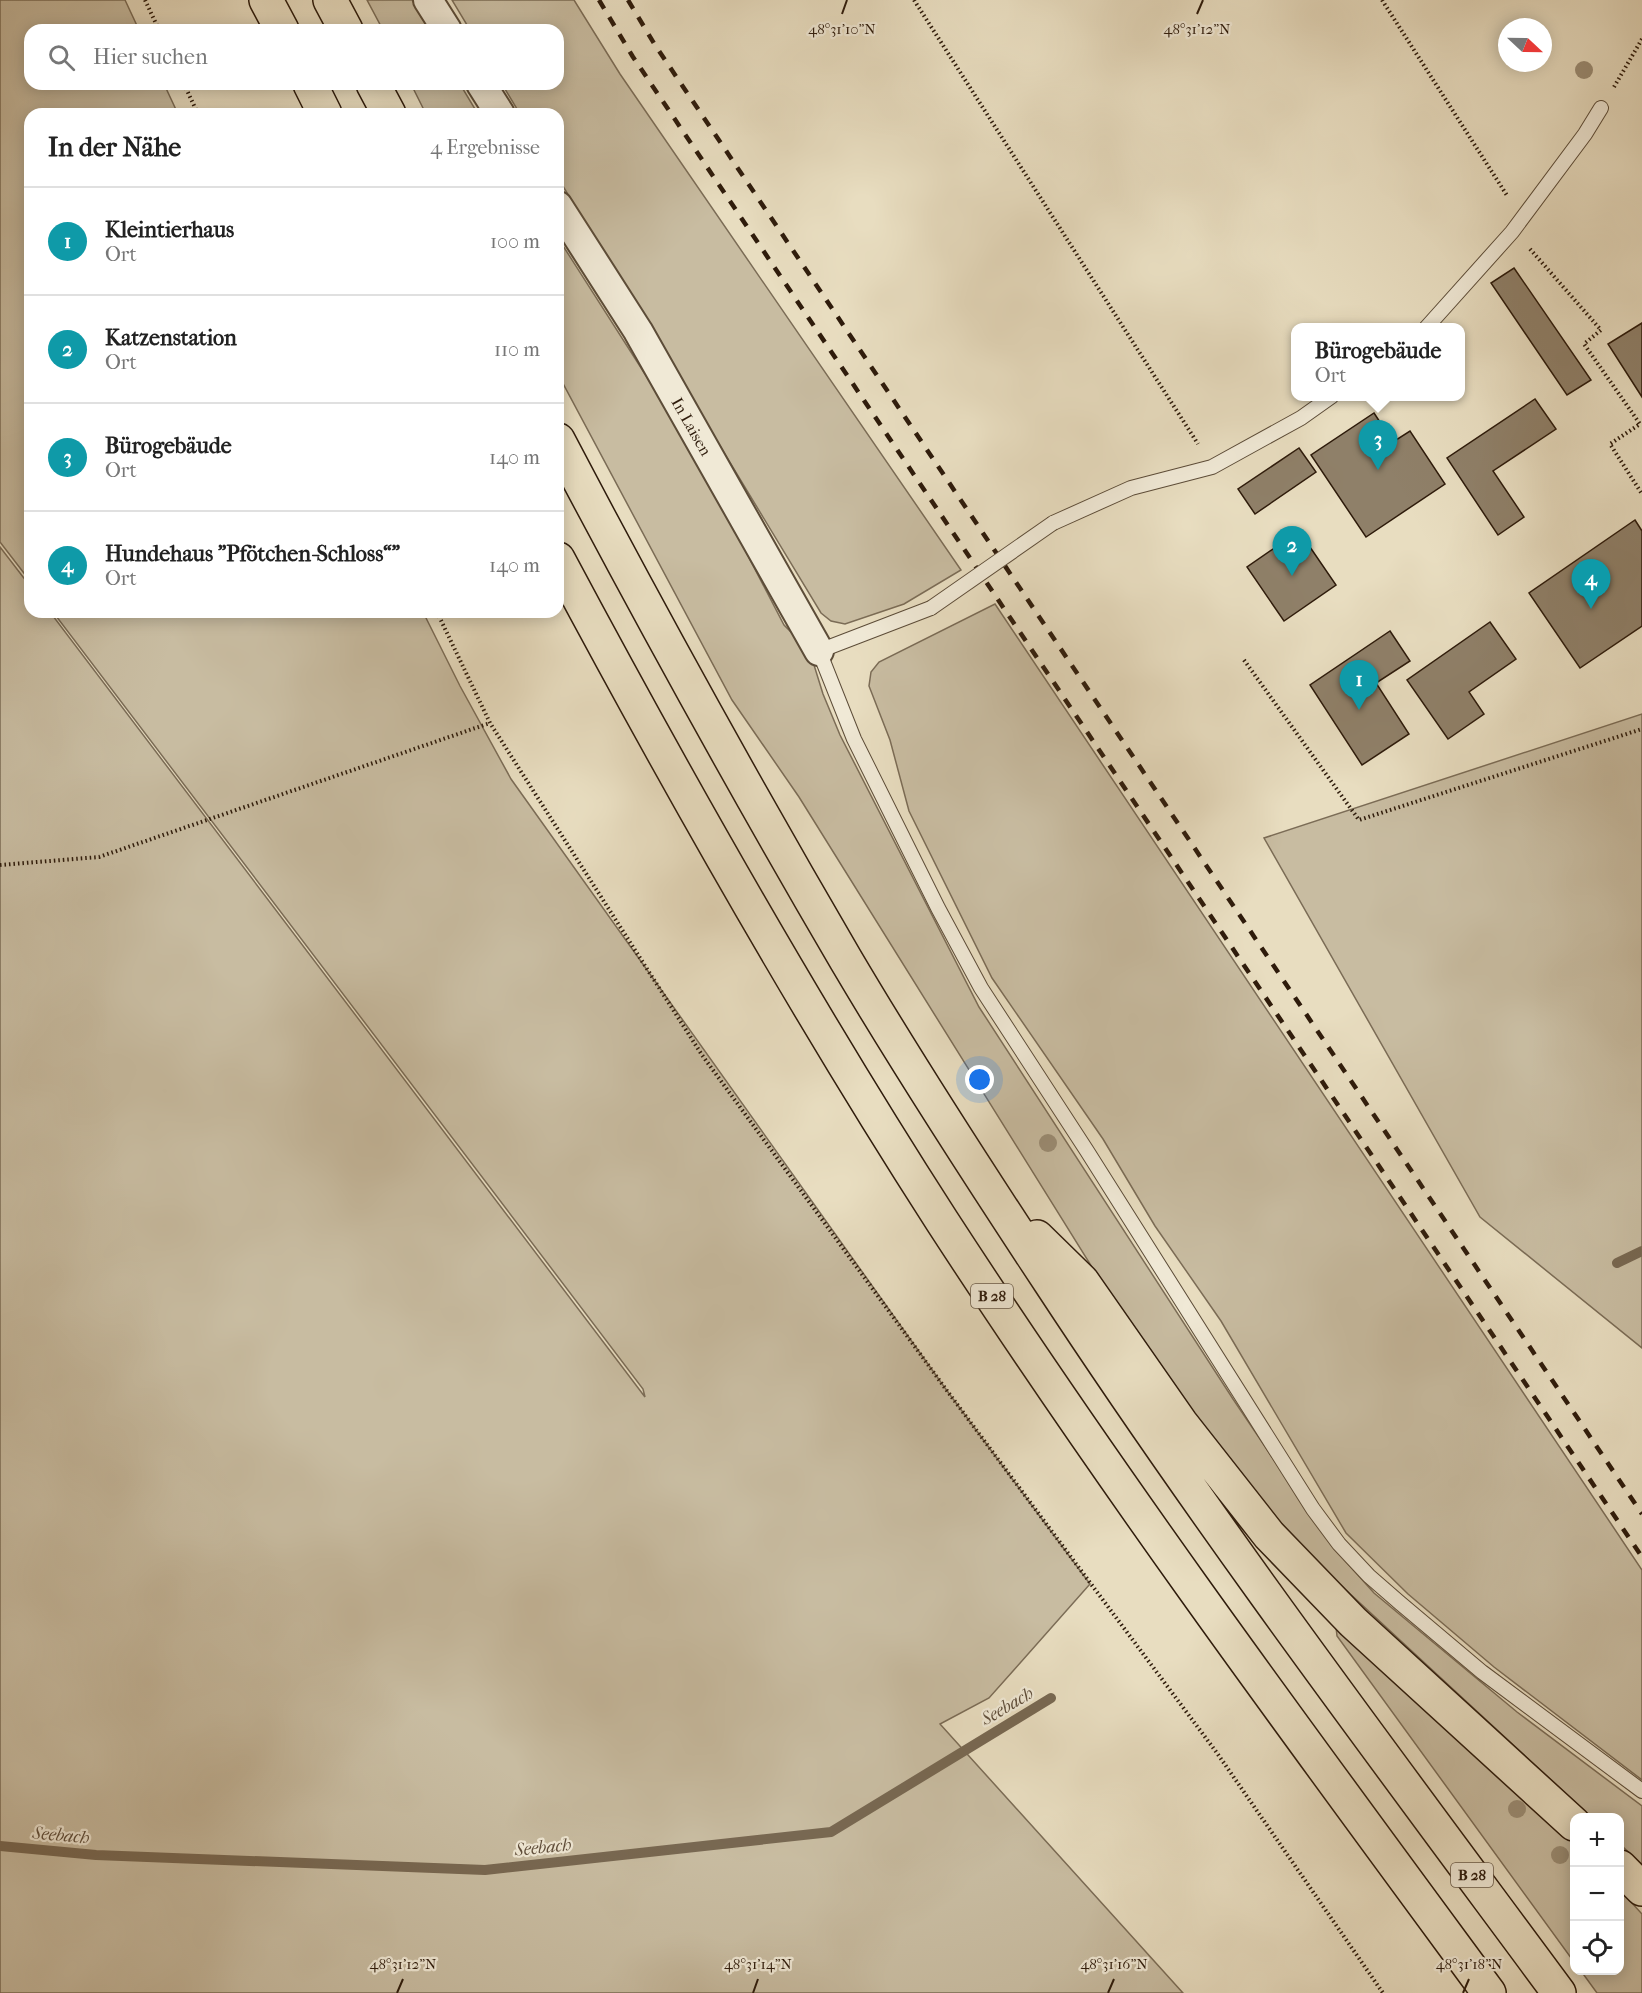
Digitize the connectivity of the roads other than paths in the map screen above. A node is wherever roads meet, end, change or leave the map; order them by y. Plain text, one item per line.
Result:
1 (266, 0) edge
2 (330, 0) edge
3 (428, 0) edge
4 (279, 24) edge
5 (343, 24) edge
6 (443, 24) edge
7 (313, 90) edge
8 (376, 90) edge
9 (485, 90) edge
10 (322, 108) edge
11 (385, 108) edge
12 (496, 108) edge
13 (1601, 108) road end
14 (564, 215) edge
15 (1430, 323) edge
16 (1325, 401) edge
17 (564, 451) edge
18 (564, 571) edge
19 (819, 651) junction
20 (990, 1190) junction
21 (1642, 1791) edge
22 (1570, 1819) edge
23 (1624, 1872) edge
24 (1642, 1889) edge
25 (1489, 1993) edge
26 (1558, 1993) edge

1 - 4 highway
2 - 5 highway
3 - 6 street
7 - 10 highway
8 - 11 highway
9 - 12 street
13 - 15 lane
14 - 19 street, In Laisen
16 - 19 lane, bridge
17 - 20 highway, B 28
18 - 25 highway, B 28
19 - 21 lane
20 - 22 highway
20 - 26 highway, B 28
23 - 24 highway

